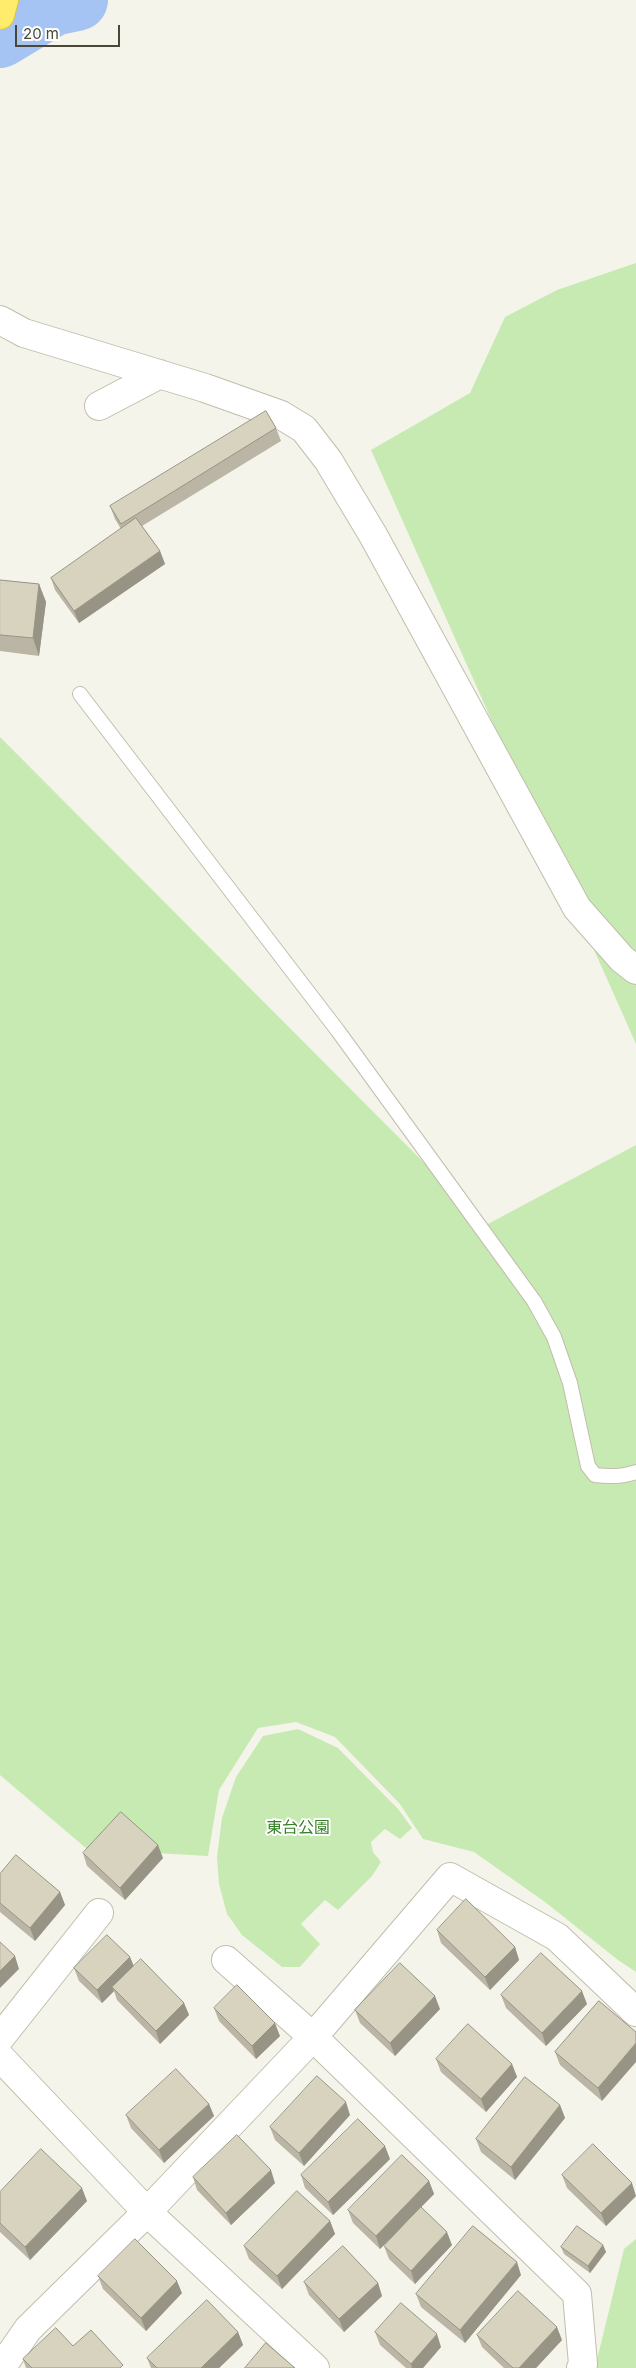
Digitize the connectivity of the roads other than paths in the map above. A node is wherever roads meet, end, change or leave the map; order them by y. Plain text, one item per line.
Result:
1 (4, 0) edge
2 (0, 15) edge
3 (0, 320) edge
4 (160, 374) junction
5 (99, 406) dead end
6 (80, 694) dead end
7 (636, 970) edge
8 (636, 1472) edge
9 (99, 1913) dead end
10 (226, 1960) dead end
11 (636, 2012) edge
12 (313, 2037) junction
13 (0, 2038) edge
14 (0, 2057) edge
15 (147, 2212) junction
16 (1, 2368) edge
17 (315, 2368) edge
18 (581, 2368) edge

1 - 2 highway
3 - 4 street
4 - 5 street
4 - 7 street
6 - 8 lane
9 - 13 street
10 - 12 street
11 - 12 street
12 - 15 street
12 - 18 street
14 - 15 street
15 - 16 street
15 - 17 street

